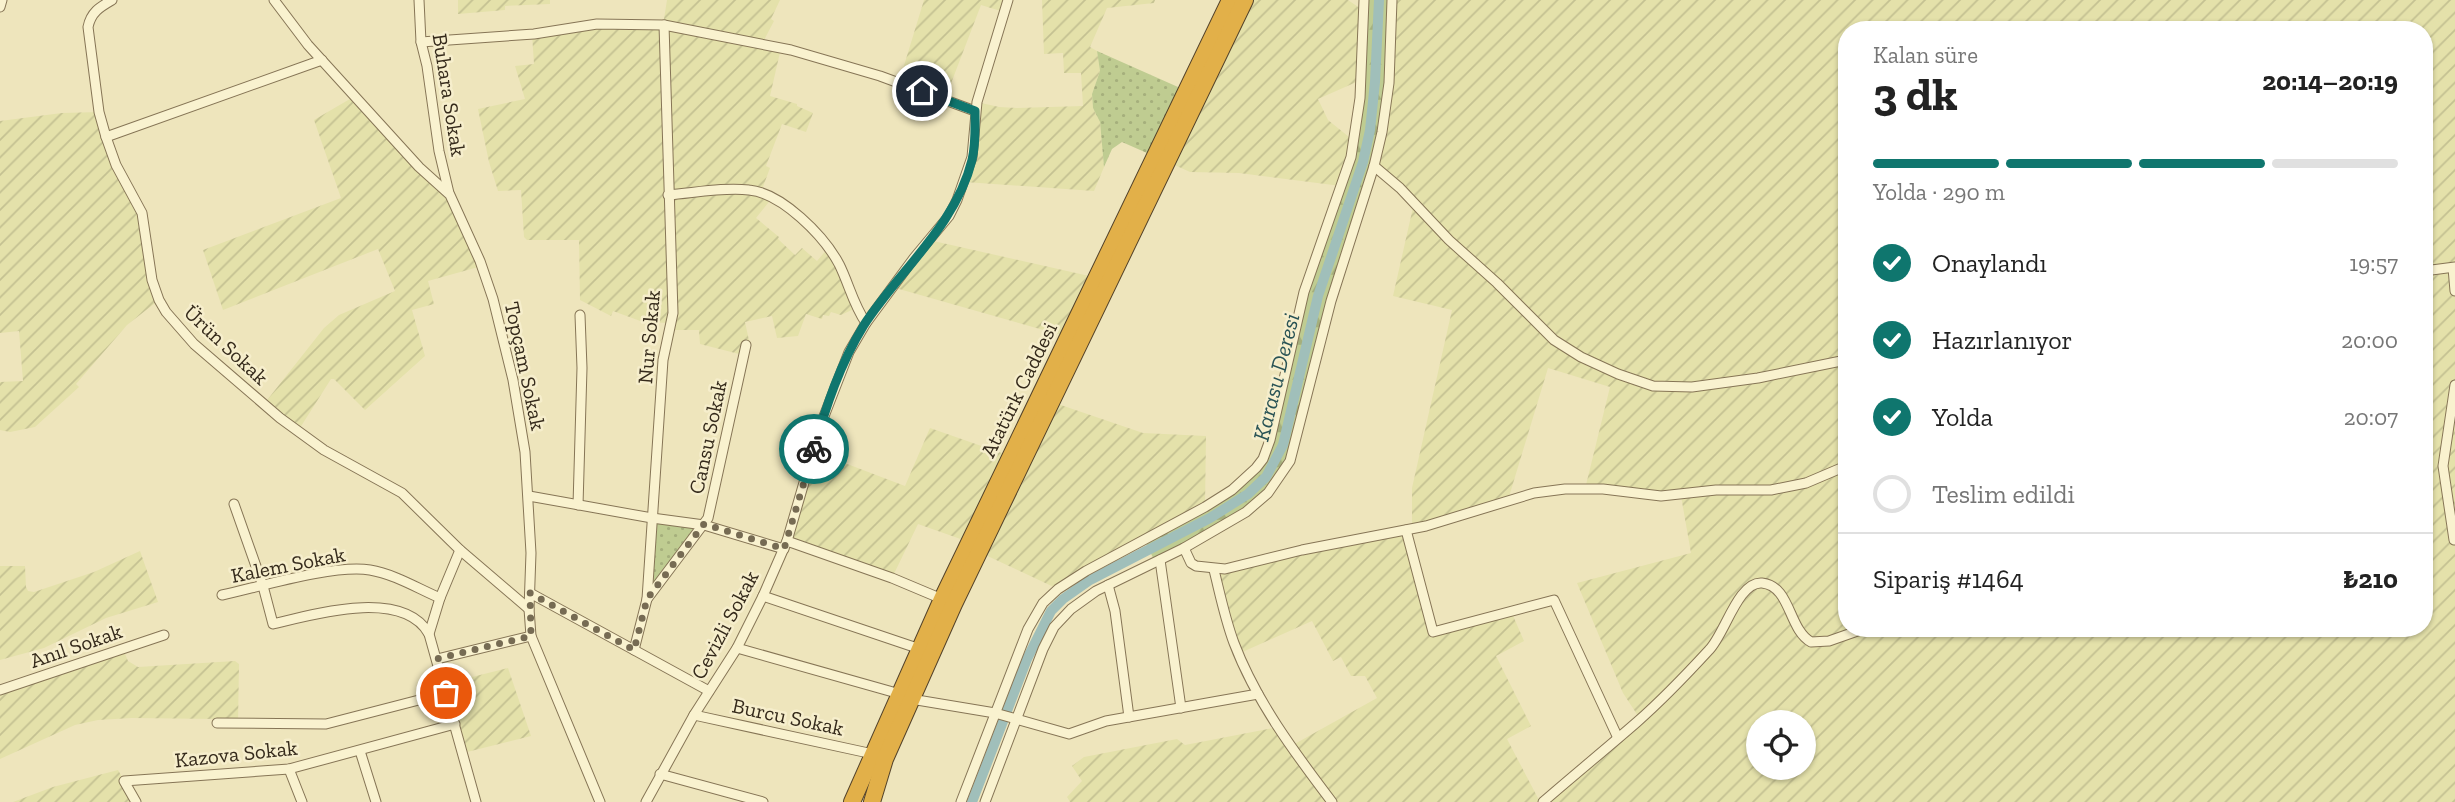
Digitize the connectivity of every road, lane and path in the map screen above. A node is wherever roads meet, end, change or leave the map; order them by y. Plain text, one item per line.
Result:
1 (2, 0) edge
2 (112, 0) edge
3 (274, 0) edge
4 (419, 0) edge
5 (1008, 0) edge
6 (1230, 0) edge
7 (1244, 0) edge
8 (1364, 0) edge
9 (1392, 0) edge
10 (0, 8) edge
11 (664, 25) junction
12 (421, 42) junction
13 (322, 60) junction
14 (975, 111) junction
15 (106, 137) junction
16 (1374, 166) junction
17 (450, 195) junction
18 (668, 195) junction
19 (2454, 268) edge
20 (2433, 270) edge
21 (2455, 291) edge
22 (580, 315) dead end
23 (866, 323) junction
24 (746, 345) dead end
25 (1838, 362) edge
26 (2455, 385) edge
27 (1838, 469) edge
28 (528, 496) junction
29 (234, 503) dead end
30 (578, 505) junction
31 (652, 518) junction
32 (704, 524) junction
33 (1406, 530) junction
34 (2454, 540) edge
35 (786, 545) junction
36 (1184, 548) junction
37 (460, 550) junction
38 (1160, 560) junction
39 (1214, 570) junction
40 (1108, 585) junction
41 (263, 586) junction
42 (530, 593) junction
43 (222, 595) dead end
44 (763, 596) junction
45 (440, 598) junction
46 (647, 599) junction
47 (942, 599) junction
48 (529, 609) junction
49 (429, 634) junction
50 (164, 635) dead end
51 (531, 636) junction
52 (1840, 637) edge
53 (737, 648) junction
54 (920, 649) junction
55 (634, 650) junction
56 (436, 659) junction
57 (0, 690) edge
58 (709, 691) junction
59 (446, 693) junction
60 (1258, 694) junction
61 (906, 696) junction
62 (1181, 708) junction
63 (995, 713) junction
64 (695, 715) junction
65 (1129, 717) junction
66 (1017, 719) junction
67 (217, 723) dead end
68 (455, 724) junction
69 (1618, 738) junction
70 (360, 751) junction
71 (873, 754) junction
72 (289, 769) junction
73 (660, 774) junction
74 (136, 802) edge
75 (302, 802) edge
76 (376, 802) edge
77 (476, 802) edge
78 (600, 802) edge
79 (646, 802) edge
80 (763, 802) edge
81 (852, 802) edge
82 (872, 802) edge
83 (961, 802) edge
84 (985, 802) edge
85 (1332, 802) edge
86 (1543, 802) edge

1 - 10 street
2 - 15 street, Ürün Sokak
3 - 13 street, Topçam Sokak
4 - 12 street, Buhara Sokak
5 - 14 street, Cevizli Sokak
6 - 47 highway, Atatürk Caddesi
7 - 61 highway, Atatürk Caddesi
8 - 63 street
9 - 16 street
11 - 12 street
11 - 14 street
11 - 18 street, Nur Sokak
12 - 17 street, Buhara Sokak
13 - 15 street
13 - 17 street, Topçam Sokak
14 - 23 street, Cevizli Sokak
15 - 37 street, Ürün Sokak
16 - 25 street
16 - 36 street
17 - 28 street, Topçam Sokak
18 - 23 street
18 - 31 street, Nur Sokak
19 - 20 street
19 - 21 street
22 - 30 street
23 - 35 street, Cevizli Sokak
24 - 32 street, Cansu Sokak
26 - 34 street
27 - 33 street
28 - 30 street
28 - 42 street, Topçam Sokak
29 - 41 street
30 - 31 street
31 - 32 street
31 - 46 street, Nur Sokak
32 - 35 street
32 - 46 street, Cansu Sokak
33 - 39 street
33 - 69 street
35 - 44 street, Cevizli Sokak
35 - 47 street
36 - 38 street
36 - 39 street
37 - 45 street
37 - 48 street, Ürün Sokak
38 - 40 street
38 - 62 street
39 - 60 street
40 - 65 street
40 - 66 street
41 - 43 street, Kalem Sokak
41 - 45 street, Kalem Sokak
41 - 49 street
42 - 48 street, Topçam Sokak
42 - 55 street
44 - 53 street, Cevizli Sokak
44 - 54 street
45 - 49 street
46 - 55 street, Nur Sokak
47 - 54 highway, Atatürk Caddesi
48 - 51 street, Topçam Sokak
49 - 56 street
50 - 57 street, Anıl Sokak
51 - 56 street
51 - 78 street, Topçam Sokak
52 - 69 street
53 - 58 street, Cevizli Sokak
53 - 61 street
54 - 61 highway, Atatürk Caddesi
55 - 58 street
56 - 59 street
58 - 64 street, Cevizli Sokak
59 - 67 street
59 - 68 street
60 - 62 street
60 - 85 street
61 - 63 street
61 - 71 highway, Atatürk Caddesi
61 - 82 highway, Atatürk Caddesi
62 - 65 street
63 - 66 street
63 - 83 street
64 - 71 street, Burcu Sokak
64 - 73 street, Cevizli Sokak
65 - 66 street
66 - 84 street
68 - 70 street, Kazova Sokak
68 - 77 street
69 - 86 street
70 - 72 street, Kazova Sokak
70 - 76 street
71 - 81 highway, Atatürk Caddesi
72 - 74 street, Kazova Sokak
72 - 75 street
73 - 79 street, Cevizli Sokak
73 - 80 street

